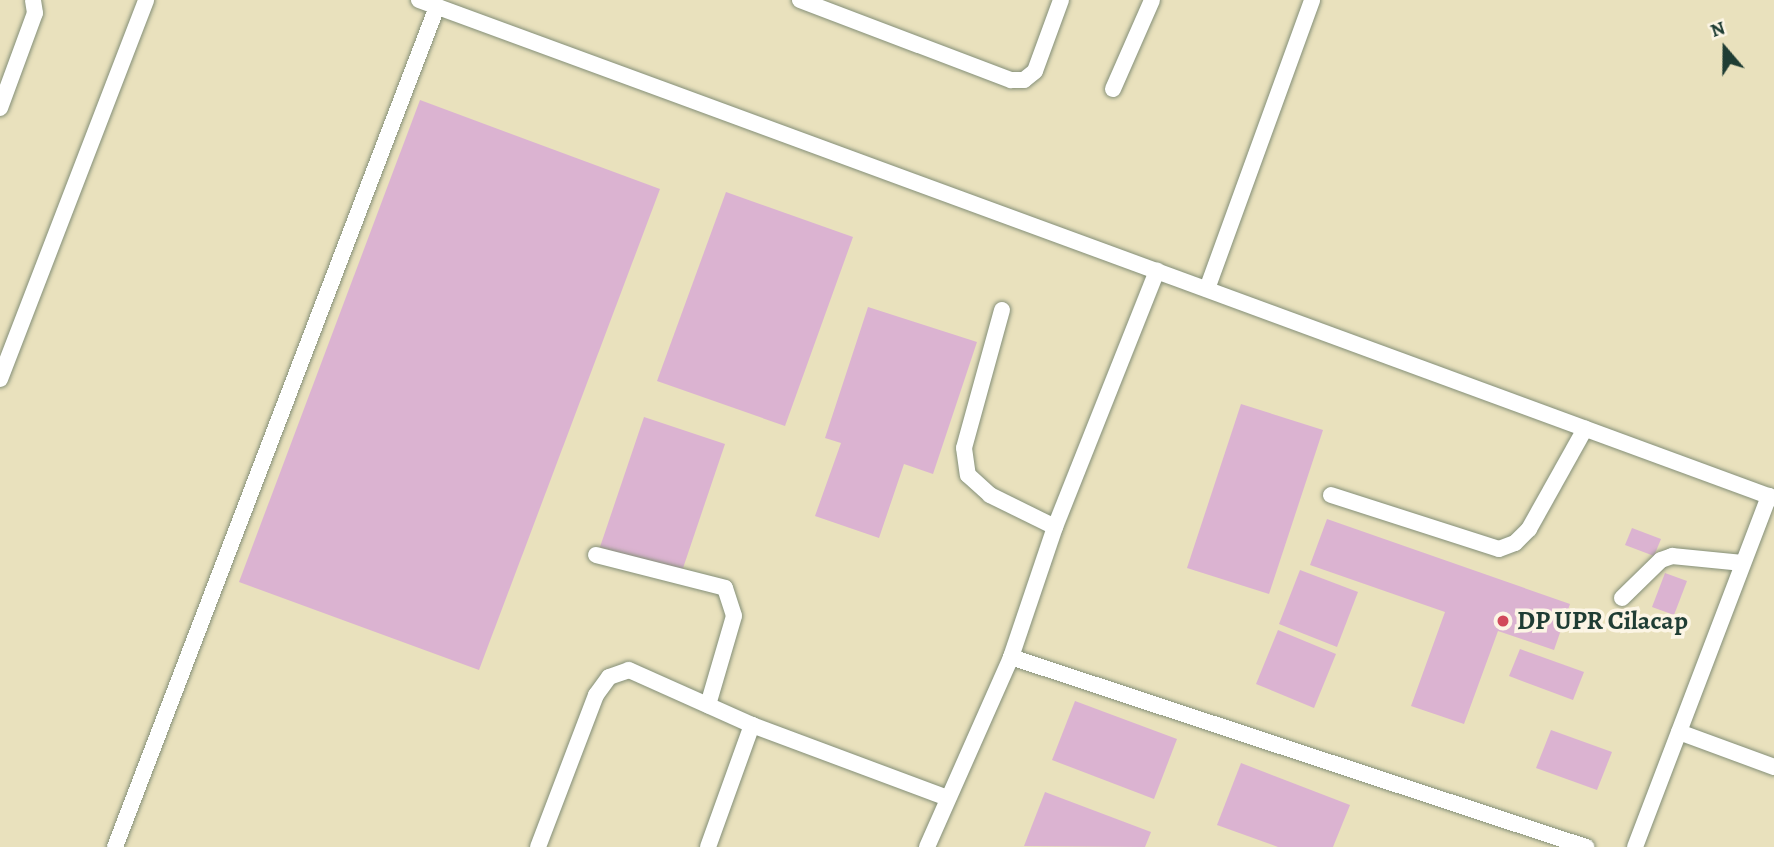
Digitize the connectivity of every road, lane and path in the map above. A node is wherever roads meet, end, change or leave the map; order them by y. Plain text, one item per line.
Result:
1 (33, 0) edge
2 (146, 0) edge
3 (419, 0) edge
4 (800, 0) edge
5 (1061, 0) edge
6 (1152, 0) edge
7 (1312, 0) edge
8 (437, 7) junction
9 (1113, 89) dead end
10 (0, 108) edge
11 (1157, 271) junction
12 (1207, 289) junction
13 (1002, 310) dead end
14 (0, 379) edge
15 (1585, 429) junction
16 (1331, 495) dead end
17 (1771, 497) edge
18 (1055, 527) junction
19 (596, 555) dead end
20 (1743, 563) junction
21 (1622, 598) dead end
22 (1011, 657) junction
23 (708, 705) junction
24 (752, 724) junction
25 (1679, 732) junction
26 (1774, 767) edge
27 (947, 797) junction
28 (933, 845) edge
29 (115, 847) edge
30 (538, 847) edge
31 (708, 847) edge
32 (1586, 847) edge
33 (1635, 847) edge

1 - 10 lane
2 - 14 lane
3 - 8 lane
4 - 5 lane
6 - 9 lane
7 - 12 lane
8 - 11 lane
8 - 29 lane
11 - 12 lane
11 - 18 lane
12 - 15 lane
13 - 18 lane
15 - 16 lane
15 - 17 lane
17 - 20 lane
18 - 22 lane
19 - 23 lane
20 - 21 lane
20 - 25 lane
22 - 27 lane
22 - 32 lane
23 - 24 lane
23 - 30 lane
24 - 27 lane
24 - 31 lane
25 - 26 lane
25 - 33 lane
27 - 28 lane

